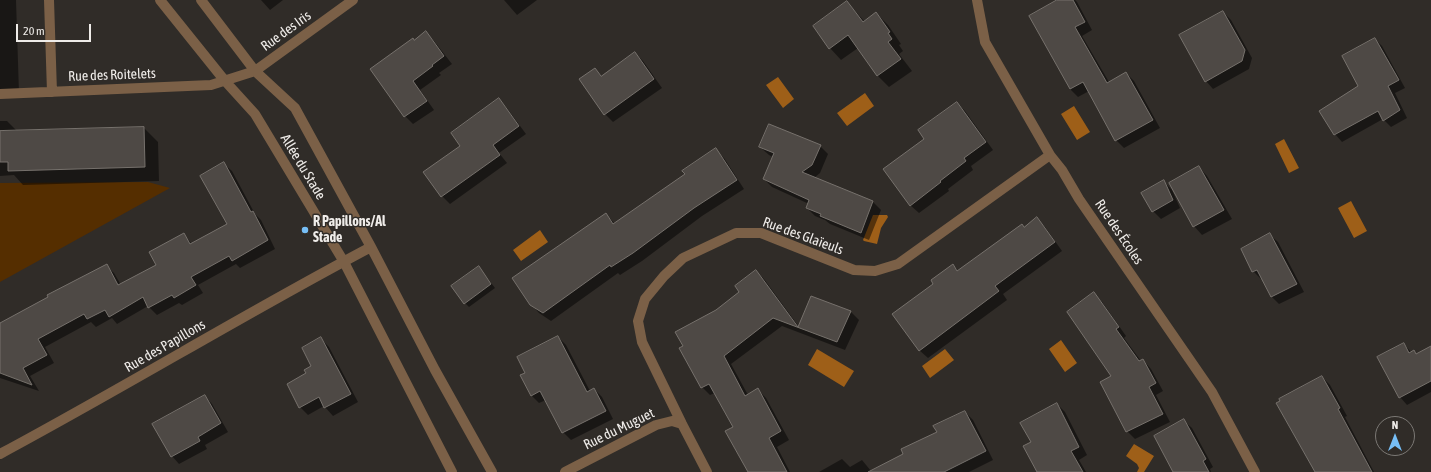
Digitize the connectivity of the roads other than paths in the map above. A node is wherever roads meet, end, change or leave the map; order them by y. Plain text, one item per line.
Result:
1 (49, 0) edge
2 (160, 0) edge
3 (201, 0) edge
4 (353, 0) edge
5 (977, 0) edge
6 (255, 71) junction
7 (225, 81) junction
8 (52, 92) junction
9 (0, 94) edge
10 (1050, 155) junction
11 (371, 247) junction
12 (344, 262) junction
13 (682, 424) junction
14 (0, 454) edge
15 (452, 472) edge
16 (492, 472) edge
17 (565, 472) edge
18 (707, 472) edge
19 (1255, 472) edge

1 - 8 street
2 - 7 street, Allée du Stade
3 - 6 street, Allée du Stade
4 - 6 street, Rue des Iris
5 - 10 street, Rue des Écoles
6 - 7 street, Rue des Iris
6 - 11 street, Allée du Stade
7 - 8 street, Rue des Roitelets
7 - 12 street, Allée du Stade
8 - 9 street, Rue des Roitelets
10 - 13 street, Rue des Glaïeuls
10 - 19 street, Rue des Écoles
11 - 12 street, Rue des Papillons
11 - 16 street, Allée du Stade
12 - 14 street, Rue des Papillons
12 - 15 street, Allée du Stade
13 - 17 street, Rue du Muguet
13 - 18 street

